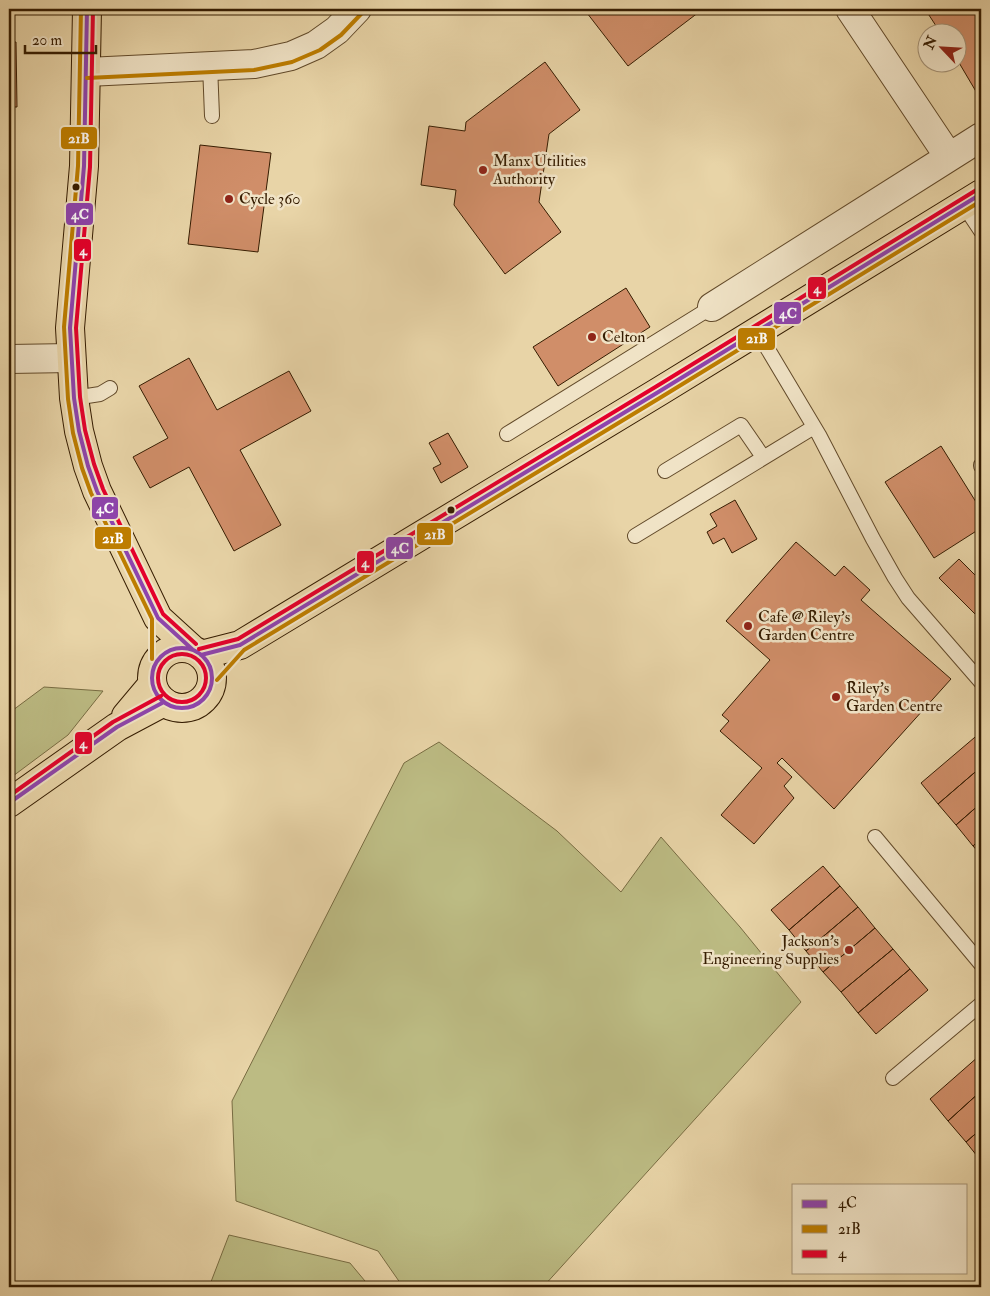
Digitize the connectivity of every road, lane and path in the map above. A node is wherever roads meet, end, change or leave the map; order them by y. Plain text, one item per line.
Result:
1 (87, 9) edge
2 (357, 9) edge
3 (850, 9) edge
4 (210, 65) junction
5 (87, 72) junction
6 (212, 116) dead end
7 (981, 137) edge
8 (949, 157) junction
9 (972, 199) edge
10 (981, 232) edge
11 (712, 307) joint
12 (757, 331) junction
13 (71, 358) junction
14 (9, 359) edge
15 (110, 388) dead end
16 (74, 398) junction
17 (814, 427) junction
18 (507, 434) dead end
19 (762, 457) junction
20 (665, 471) dead end
21 (634, 536) dead end
22 (158, 618) junction
23 (158, 659) junction
24 (202, 660) junction
25 (981, 682) edge
26 (158, 693) junction
27 (9, 803) edge
28 (875, 837) dead end
29 (981, 964) edge
30 (981, 1004) edge
31 (893, 1078) dead end

1 - 5 main road
2 - 4 street
3 - 8 street
4 - 5 street
4 - 6 lane
5 - 13 main road
7 - 8 street
8 - 11 street
9 - 10 lane
9 - 12 main road
11 - 18 lane
12 - 17 lane
12 - 24 main road
13 - 14 street
13 - 16 main road
15 - 16 lane
16 - 22 main road
17 - 19 lane
17 - 25 lane
19 - 20 lane
19 - 21 lane
22 - 23 main road
22 - 24 main road
23 - 24 main road
23 - 26 main road
24 - 26 main road
26 - 27 main road
28 - 29 lane
30 - 31 lane

